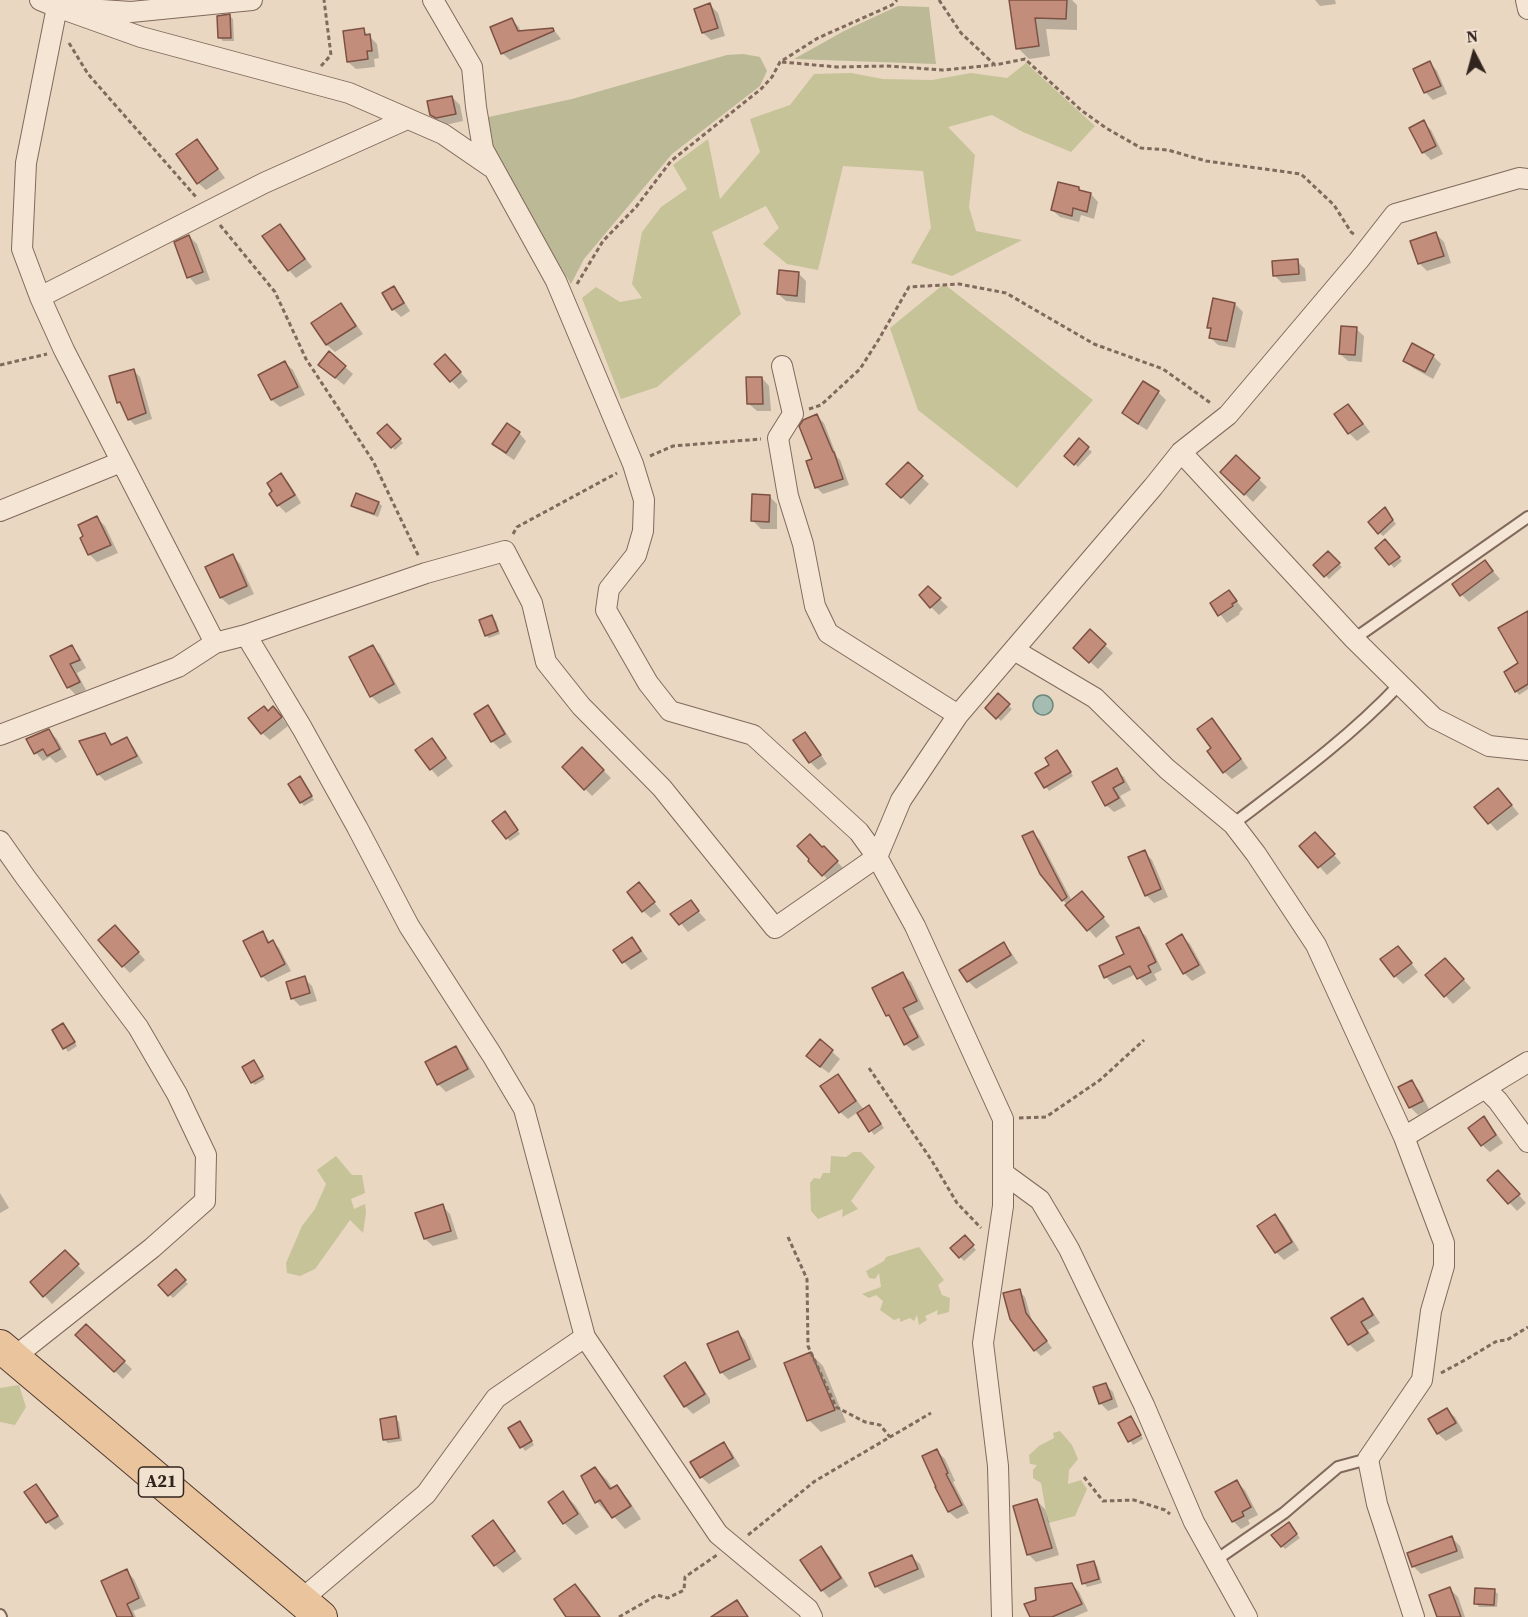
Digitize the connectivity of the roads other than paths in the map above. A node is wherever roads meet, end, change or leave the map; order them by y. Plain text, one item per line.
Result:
1 (252, 0) edge
2 (434, 0) edge
3 (1526, 0) edge
4 (51, 9) edge
5 (1528, 9) edge
6 (407, 118) junction
7 (493, 168) junction
8 (1528, 179) edge
9 (40, 297) junction
10 (782, 366) dead end
11 (1181, 452) junction
12 (122, 462) junction
13 (0, 511) edge
14 (1528, 517) edge
15 (246, 635) junction
16 (1354, 639) junction
17 (215, 643) junction
18 (1014, 650) junction
19 (1399, 685) junction
20 (958, 715) junction
21 (0, 735) edge
22 (1528, 750) edge
23 (1233, 824) junction
24 (0, 841) edge
25 (877, 857) junction
26 (1528, 1062) edge
27 (1486, 1089) junction
28 (1404, 1137) junction
29 (1528, 1142) edge
30 (1003, 1173) junction
31 (585, 1337) junction
32 (7, 1352) edge
33 (1368, 1459) junction
34 (1216, 1560) junction
35 (311, 1608) edge
36 (1407, 1615) edge
37 (812, 1617) edge
38 (1002, 1617) edge
39 (1247, 1617) edge

1 - 4 street
2 - 7 street
3 - 5 street
4 - 6 street
4 - 9 street
6 - 7 street
6 - 9 street
7 - 25 street
8 - 11 street
9 - 12 street
10 - 20 street
11 - 16 street
11 - 18 street
12 - 13 street
12 - 17 street
14 - 16 lane
15 - 17 street
15 - 25 street
15 - 31 street
16 - 19 street
17 - 21 street
18 - 20 street
18 - 23 street
19 - 22 street
19 - 23 lane
20 - 25 street
23 - 28 street
24 - 32 street
25 - 30 street
26 - 27 street
27 - 28 street
27 - 29 street
28 - 33 street
30 - 34 street
30 - 38 street
31 - 35 street
31 - 37 street
32 - 35 main road, A21
33 - 34 lane
33 - 36 street
34 - 39 street

